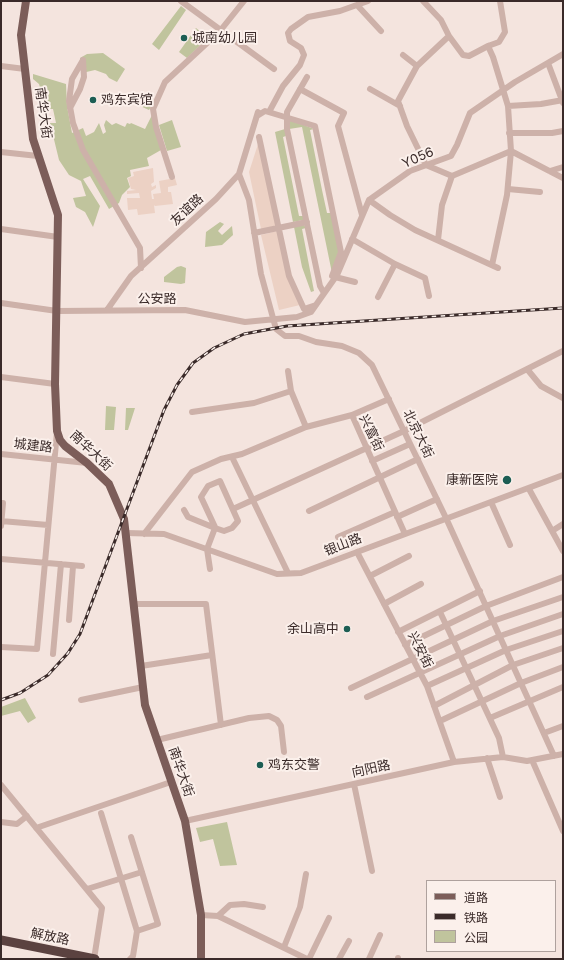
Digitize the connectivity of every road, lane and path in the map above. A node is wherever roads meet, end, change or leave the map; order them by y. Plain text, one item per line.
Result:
1 (26, 1) edge
2 (181, 1) edge
3 (244, 1) edge
4 (368, 1) edge
5 (423, 1) edge
6 (500, 1) edge
7 (357, 5) junction
8 (221, 29) junction
9 (381, 31) dead end
10 (449, 36) junction
11 (488, 46) junction
12 (563, 54) edge
13 (403, 55) dead end
14 (548, 63) junction
15 (1, 66) edge
16 (417, 66) junction
17 (25, 69) junction
18 (274, 69) dead end
19 (307, 77) dead end
20 (300, 88) junction
21 (370, 89) dead end
22 (504, 90) junction
23 (563, 101) edge
24 (400, 106) junction
25 (508, 106) junction
26 (70, 108) junction
27 (269, 112) junction
28 (287, 118) junction
29 (563, 131) edge
30 (509, 133) junction
31 (259, 137) dead end
32 (511, 151) junction
33 (1, 152) edge
34 (38, 156) junction
35 (426, 165) junction
36 (563, 167) edge
37 (550, 171) junction
38 (239, 174) junction
39 (452, 176) junction
40 (172, 177) dead end
41 (563, 178) edge
42 (508, 189) junction
43 (540, 192) dead end
44 (369, 200) junction
45 (362, 215) junction
46 (307, 222) junction
47 (279, 227) junction
48 (1, 229) edge
49 (254, 233) junction
50 (58, 238) junction
51 (352, 239) junction
52 (438, 240) junction
53 (395, 264) junction
54 (492, 265) junction
55 (141, 268) junction
56 (498, 268) dead end
57 (335, 277) junction
58 (355, 282) dead end
59 (323, 292) junction
60 (429, 296) dead end
61 (378, 297) dead end
62 (1, 304) edge
63 (316, 305) junction
64 (107, 310) junction
65 (57, 311) junction
66 (311, 312) joint
67 (272, 319) junction
68 (563, 351) edge
69 (527, 369) junction
70 (288, 371) dead end
71 (1, 377) edge
72 (55, 384) junction
73 (291, 390) junction
74 (563, 398) edge
75 (389, 399) junction
76 (192, 412) dead end
77 (352, 415) junction
78 (306, 426) junction
79 (57, 431) junction
80 (404, 431) junction
81 (410, 444) junction
82 (366, 447) junction
83 (1, 454) edge
84 (232, 456) junction
85 (418, 459) junction
86 (54, 460) junction
87 (372, 461) junction
88 (87, 463) junction
89 (563, 475) edge
90 (380, 478) junction
91 (529, 489) junction
92 (252, 498) junction
93 (437, 499) junction
94 (491, 502) junction
95 (1, 503) edge
96 (233, 508) junction
97 (184, 510) dead end
98 (309, 511) dead end
99 (396, 514) junction
100 (446, 518) junction
101 (1, 521) edge
102 (563, 524) edge
103 (48, 525) junction
104 (1, 526) edge
105 (215, 528) junction
106 (552, 531) junction
107 (126, 533) junction
108 (144, 534) junction
109 (405, 534) junction
110 (338, 537) dead end
111 (510, 545) dead end
112 (207, 549) junction
113 (563, 551) edge
114 (357, 552) junction
115 (410, 556) dead end
116 (1, 559) edge
117 (45, 563) junction
118 (61, 564) junction
119 (73, 566) junction
120 (82, 566) dead end
121 (210, 569) dead end
122 (288, 574) junction
123 (370, 576) junction
124 (563, 577) edge
125 (421, 584) dead end
126 (480, 591) junction
127 (563, 597) edge
128 (134, 604) junction
129 (384, 604) junction
130 (486, 606) junction
131 (440, 612) junction
132 (563, 614) edge
133 (69, 620) dead end
134 (493, 621) junction
135 (446, 625) junction
136 (563, 631) edge
137 (398, 632) junction
138 (500, 636) junction
139 (453, 640) junction
140 (405, 645) junction
141 (1, 647) edge
142 (563, 648) edge
143 (506, 650) junction
144 (52, 654) dead end
145 (212, 655) junction
146 (460, 655) junction
147 (412, 659) junction
148 (513, 665) junction
149 (141, 666) junction
150 (563, 667) edge
151 (467, 668) junction
152 (420, 674) junction
153 (521, 683) junction
154 (475, 685) junction
155 (427, 686) junction
156 (143, 687) junction
157 (563, 687) edge
158 (351, 688) dead end
159 (367, 697) dead end
160 (81, 700) dead end
161 (529, 700) junction
162 (482, 701) junction
163 (434, 706) junction
164 (490, 718) junction
165 (440, 721) junction
166 (221, 725) junction
167 (563, 726) edge
168 (544, 733) junction
169 (157, 740) junction
170 (284, 752) dead end
171 (563, 754) edge
172 (554, 756) junction
173 (503, 757) junction
174 (487, 758) junction
175 (532, 760) junction
176 (454, 762) junction
177 (172, 782) junction
178 (354, 784) junction
179 (1, 785) edge
180 (500, 796) dead end
181 (101, 813) dead end
182 (27, 816) junction
183 (185, 821) junction
184 (1, 822) edge
185 (36, 828) junction
186 (563, 830) edge
187 (131, 837) dead end
188 (372, 871) dead end
189 (142, 872) junction
190 (306, 874) dead end
191 (121, 878) junction
192 (87, 889) junction
193 (263, 907) dead end
194 (201, 914) junction
195 (218, 916) junction
196 (329, 918) dead end
197 (138, 931) junction
198 (380, 935) dead end
199 (1, 940) edge
200 (349, 941) dead end
201 (284, 947) junction
202 (94, 959) edge
203 (130, 959) edge
204 (201, 959) edge
205 (308, 959) edge
206 (339, 959) edge
207 (369, 959) edge

1 - 17 main road, 南华大街
2 - 8 street
3 - 8 street
4 - 7 street
5 - 10 street
6 - 11 street
7 - 9 street
7 - 27 street
8 - 18 street
8 - 40 street
10 - 11 street
10 - 16 street
11 - 22 street
12 - 14 street, Y056 / Y056
13 - 16 street
14 - 22 street, Y056 / Y056
14 - 23 street
15 - 17 street
16 - 24 street
17 - 34 main road, 南华大街
19 - 20 street
20 - 28 street
20 - 45 street
21 - 24 street
22 - 25 street
22 - 35 street, Y056 / Y056
23 - 25 street
24 - 35 street
25 - 30 street
26 - 26 street
26 - 55 street
27 - 28 street
27 - 38 street, 友谊路
28 - 46 street
28 - 59 street
29 - 30 street
30 - 32 street
31 - 47 street
32 - 37 street
32 - 39 street
32 - 42 street
33 - 34 street
34 - 50 main road, 南华大街
35 - 39 street
35 - 44 street, Y056 / Y056
36 - 37 street
37 - 41 street
38 - 49 street, 北京大街
38 - 55 street, 友谊路
39 - 52 street
42 - 43 street
42 - 54 street
44 - 45 street, Y056 / Y056
44 - 52 street
45 - 51 street, Y056 / Y056
46 - 47 street
46 - 59 street
47 - 49 street
47 - 63 street
48 - 50 street
49 - 67 street, 北京大街
50 - 65 main road, 南华大街
51 - 53 street
51 - 57 street, Y056 / Y056
52 - 54 street
53 - 60 street
53 - 61 street
54 - 56 street
55 - 64 street, 友谊路
57 - 58 street
57 - 59 street, Y056 / Y056
59 - 63 street, Y056 / Y056
62 - 65 street, 公安路
63 - 66 street, Y056 / Y056
64 - 65 street, 公安路
64 - 67 street, 公安路
65 - 72 main road, 南华大街
66 - 67 street, 公安路
67 - 75 street, 北京大街
68 - 69 street
69 - 74 street
69 - 80 street
70 - 73 street
71 - 72 street
72 - 79 main road, 南华大街
73 - 76 street
73 - 78 street
75 - 77 street
75 - 80 street, 北京大街
77 - 78 street, 兴富街
77 - 82 street, 兴富街
78 - 84 street, 兴富街
79 - 86 street
79 - 88 main road, 南华大街
80 - 81 street, 北京大街
80 - 82 street
81 - 85 street, 北京大街
81 - 87 street
82 - 87 street, 兴富街
82 - 92 street
83 - 86 street, 城建路
84 - 92 street
84 - 108 street, 兴富街
85 - 90 street
85 - 93 street, 北京大街
86 - 88 street, 城建路
86 - 103 street
87 - 90 street, 兴富街
88 - 107 main road, 南华大街
89 - 91 street, 银山路
90 - 98 street
90 - 99 street, 兴富街
91 - 94 street, 银山路
91 - 106 street
92 - 96 street
92 - 122 street
93 - 99 street
93 - 100 street, 北京大街
94 - 100 street, 银山路
94 - 111 street
95 - 101 street
96 - 105 street
96 - 105 street
97 - 105 street
99 - 109 street, 兴富街
99 - 110 street
100 - 109 street, 银山路
100 - 126 street, 北京大街
101 - 103 street
101 - 104 street
102 - 106 street
103 - 117 street
105 - 112 street
106 - 113 street
107 - 108 street, 银山路
107 - 128 main road, 南华大街
108 - 112 street, 银山路
109 - 114 street, 银山路
112 - 121 street
112 - 122 street, 银山路
114 - 122 street, 银山路
114 - 123 street, 兴安街
115 - 123 street
116 - 117 street
117 - 118 street
117 - 141 street
118 - 119 street
118 - 144 street
119 - 120 street
119 - 133 street
123 - 129 street, 兴安街
124 - 130 street
125 - 129 street
126 - 130 street, 北京大街
126 - 131 street
127 - 134 street
128 - 145 street
128 - 149 main road, 南华大街
129 - 137 street, 兴安街
130 - 134 street, 北京大街
130 - 135 street
131 - 135 street
131 - 137 street
132 - 138 street
134 - 138 street, 北京大街
134 - 139 street
135 - 139 street
135 - 140 street
136 - 143 street
137 - 140 street, 兴安街
138 - 143 street, 北京大街
138 - 146 street
139 - 146 street
139 - 147 street
140 - 147 street, 兴安街
142 - 148 street
143 - 148 street, 北京大街
143 - 151 street
145 - 149 street
145 - 166 street
146 - 151 street
146 - 152 street
147 - 152 street, 兴安街
147 - 158 street
148 - 153 street, 北京大街
148 - 154 street
149 - 156 main road, 南华大街
150 - 153 street
151 - 154 street
151 - 155 street
152 - 155 street, 兴安街
152 - 159 street
153 - 161 street, 北京大街
153 - 162 street
154 - 162 street
154 - 163 street
155 - 163 street, 兴安街
156 - 160 street
156 - 169 main road, 南华大街
157 - 161 street
161 - 164 street
161 - 168 street, 北京大街
162 - 164 street
162 - 165 street
163 - 165 street, 兴安街
164 - 173 street
165 - 176 street, 兴安街
166 - 169 street
166 - 170 street
167 - 168 street
168 - 172 street, 北京大街
169 - 177 main road, 南华大街
171 - 172 street, 向阳路
172 - 175 street, 向阳路
173 - 174 street, 向阳路
173 - 175 street, 向阳路
174 - 176 street, 向阳路
174 - 180 street
175 - 186 street
176 - 178 street, 向阳路
177 - 183 main road, 南华大街
177 - 185 street
178 - 183 street, 向阳路
178 - 188 street
179 - 182 street
181 - 191 street
182 - 184 street
182 - 185 street
183 - 194 main road, 南华大街
185 - 192 street
187 - 189 street
189 - 191 street
189 - 197 street
190 - 201 street
191 - 192 street
191 - 197 street
192 - 202 street
193 - 195 street
194 - 195 street
194 - 204 main road, 南华大街
195 - 201 street
196 - 205 street
197 - 203 street
198 - 207 street
199 - 202 highway, 解放路
200 - 206 street
201 - 205 street

